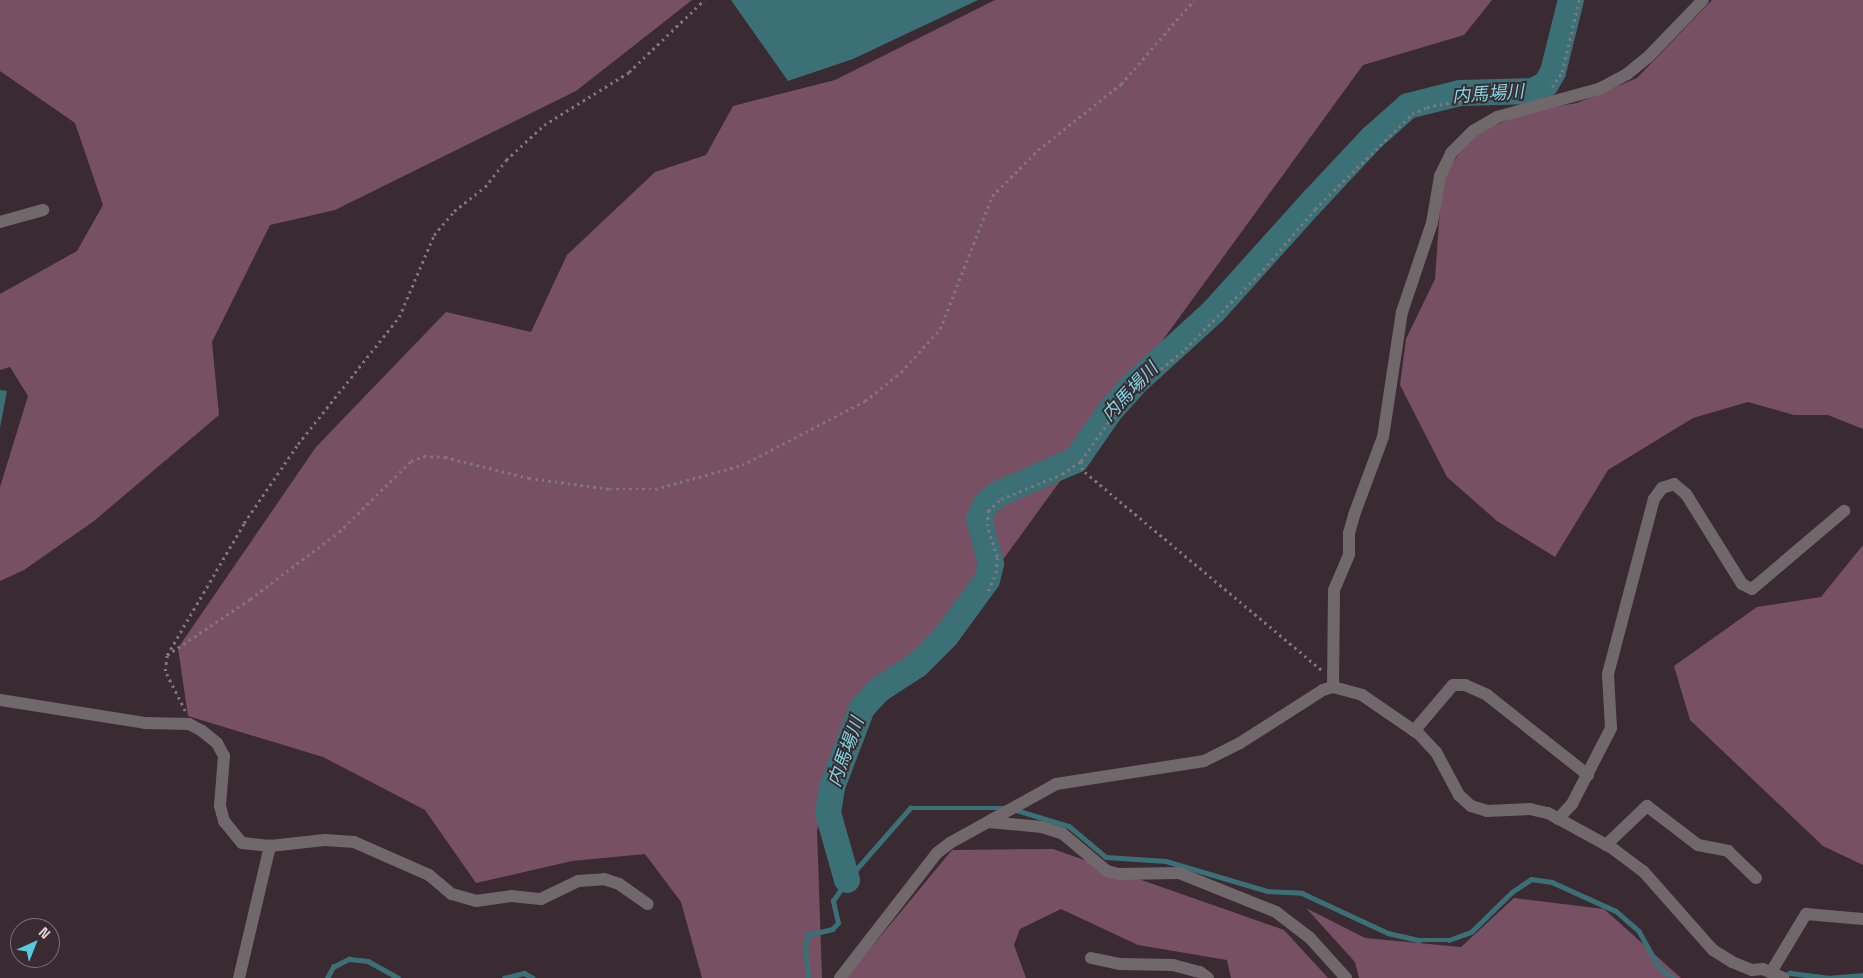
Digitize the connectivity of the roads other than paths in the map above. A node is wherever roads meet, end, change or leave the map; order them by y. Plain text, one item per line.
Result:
1 (1703, 0) edge
2 (43, 210) dead end
3 (0, 222) edge
4 (1844, 511) dead end
5 (1333, 684) junction
6 (0, 700) edge
7 (1414, 731) junction
8 (1588, 775) junction
9 (1558, 818) junction
10 (988, 822) junction
11 (1606, 845) junction
12 (270, 846) junction
13 (1756, 878) dead end
14 (648, 904) dead end
15 (1863, 919) edge
16 (1091, 958) dead end
17 (1776, 974) edge
18 (239, 978) edge
19 (840, 978) edge
20 (1208, 978) edge
21 (1346, 978) edge

1 - 5 street
2 - 3 street
4 - 8 street
5 - 7 street
5 - 10 street
6 - 12 street
7 - 8 street
7 - 9 street
8 - 9 street
9 - 11 street
10 - 19 street
10 - 21 street
11 - 13 street
11 - 17 street
12 - 14 street
12 - 18 street
15 - 17 street
16 - 20 street

